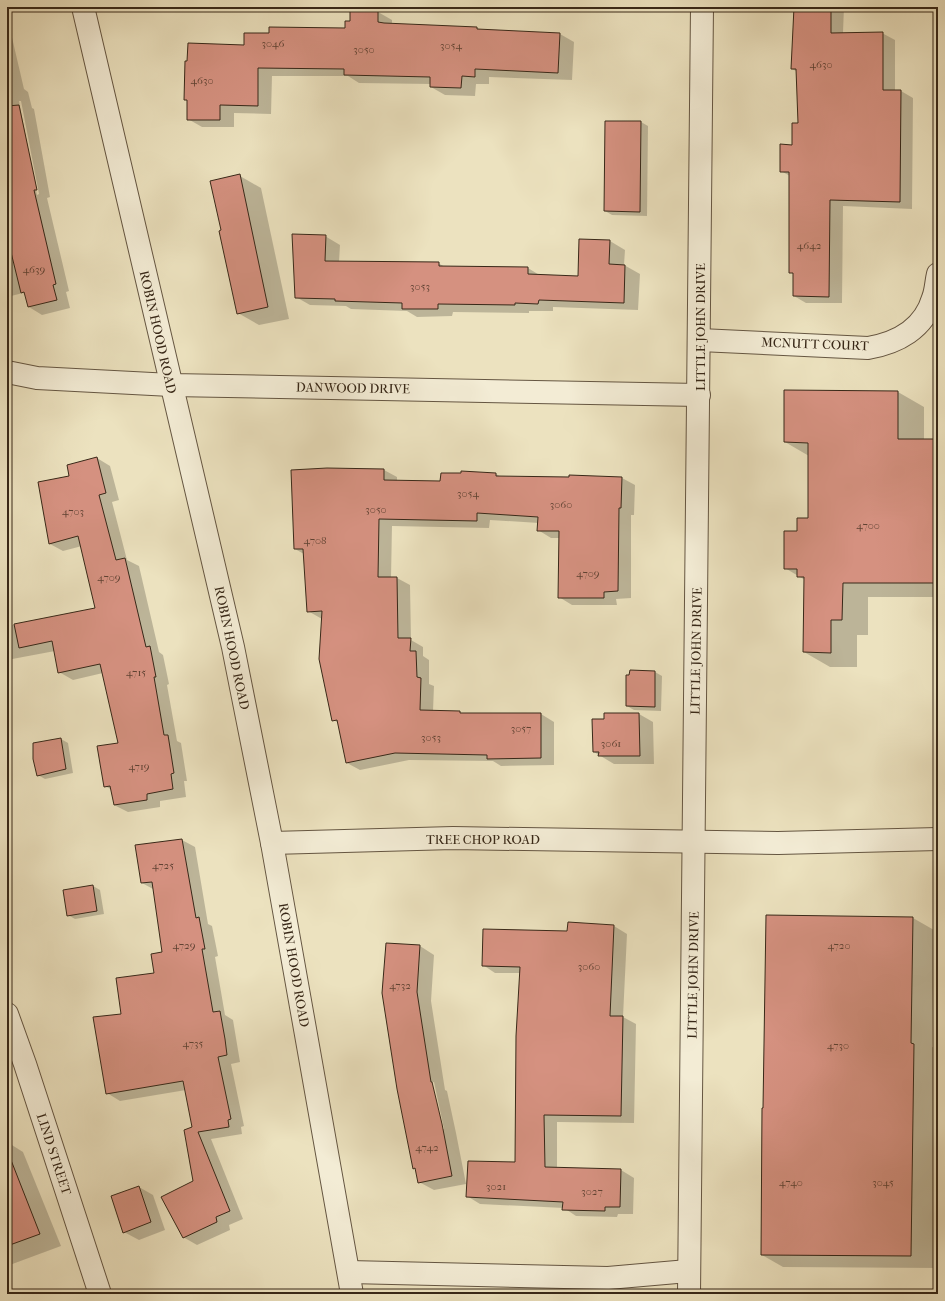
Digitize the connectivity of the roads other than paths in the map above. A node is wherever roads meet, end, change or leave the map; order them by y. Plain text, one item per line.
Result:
1 (82, 7) edge
2 (702, 7) edge
3 (938, 274) edge
4 (700, 340) junction
5 (7, 372) edge
6 (171, 385) junction
7 (699, 395) junction
8 (938, 839) edge
9 (694, 842) junction
10 (272, 843) junction
11 (7, 1014) edge
12 (349, 1272) junction
13 (688, 1272) junction
14 (100, 1294) edge
15 (352, 1294) edge
16 (689, 1294) edge

1 - 6 street, ROBIN HOOD ROAD
2 - 4 street, LITTLE JOHN DRIVE
3 - 4 street, MCNUTT COURT
4 - 7 street, LITTLE JOHN DRIVE
5 - 6 street, DANWOOD DRIVE
6 - 7 street, DANWOOD DRIVE
6 - 10 street, ROBIN HOOD ROAD
7 - 9 street, LITTLE JOHN DRIVE
8 - 9 street, TREE CHOP ROAD
9 - 10 street, TREE CHOP ROAD
9 - 13 street, LITTLE JOHN DRIVE
10 - 12 street, ROBIN HOOD ROAD
11 - 14 street, LIND STREET
12 - 13 street
12 - 15 street, ROBIN HOOD ROAD
13 - 16 street, LITTLE JOHN DRIVE

